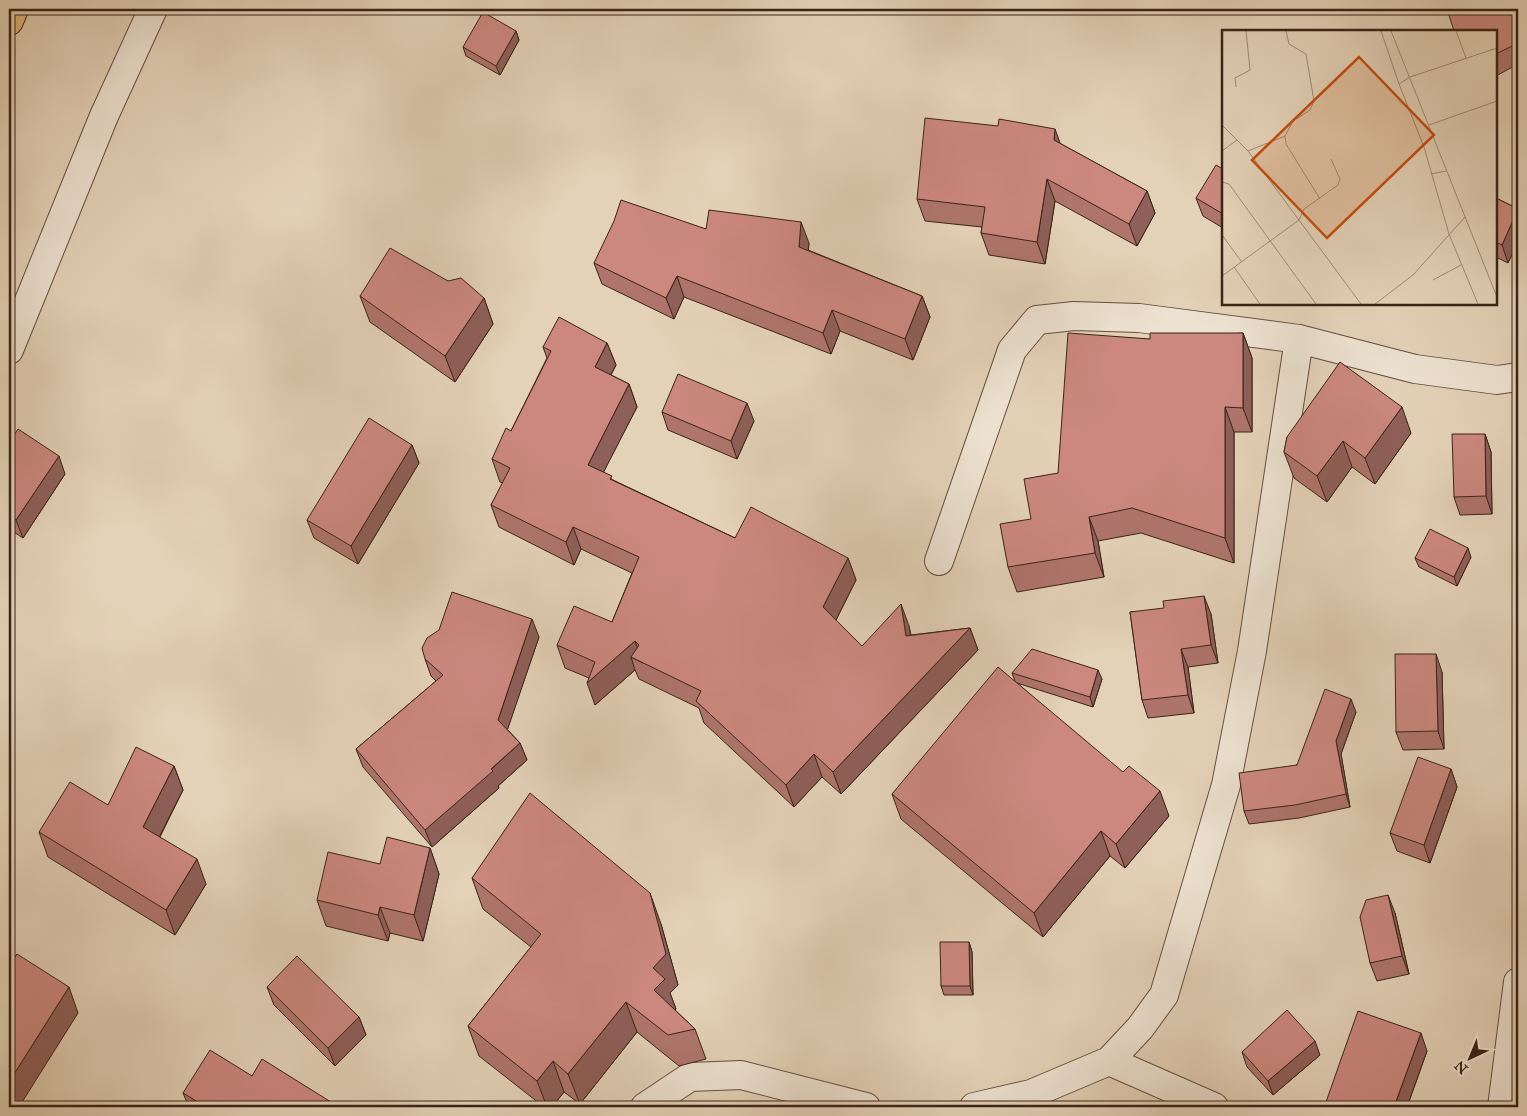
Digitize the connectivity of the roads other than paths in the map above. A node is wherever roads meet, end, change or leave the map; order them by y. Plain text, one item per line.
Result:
1 (14, 9) edge
2 (153, 9) edge
3 (9, 21) edge
4 (1299, 339) junction
5 (9, 350) edge
6 (1518, 377) edge
7 (939, 561) dead end
8 (1518, 982) edge
9 (1109, 1061) junction
10 (645, 1107) edge
11 (866, 1107) edge
12 (974, 1107) edge
13 (1214, 1107) edge
14 (1502, 1107) edge

1 - 3 highway
2 - 5 street
4 - 6 street
4 - 7 street
4 - 9 street
8 - 14 street
9 - 12 street
9 - 13 street
10 - 11 street

